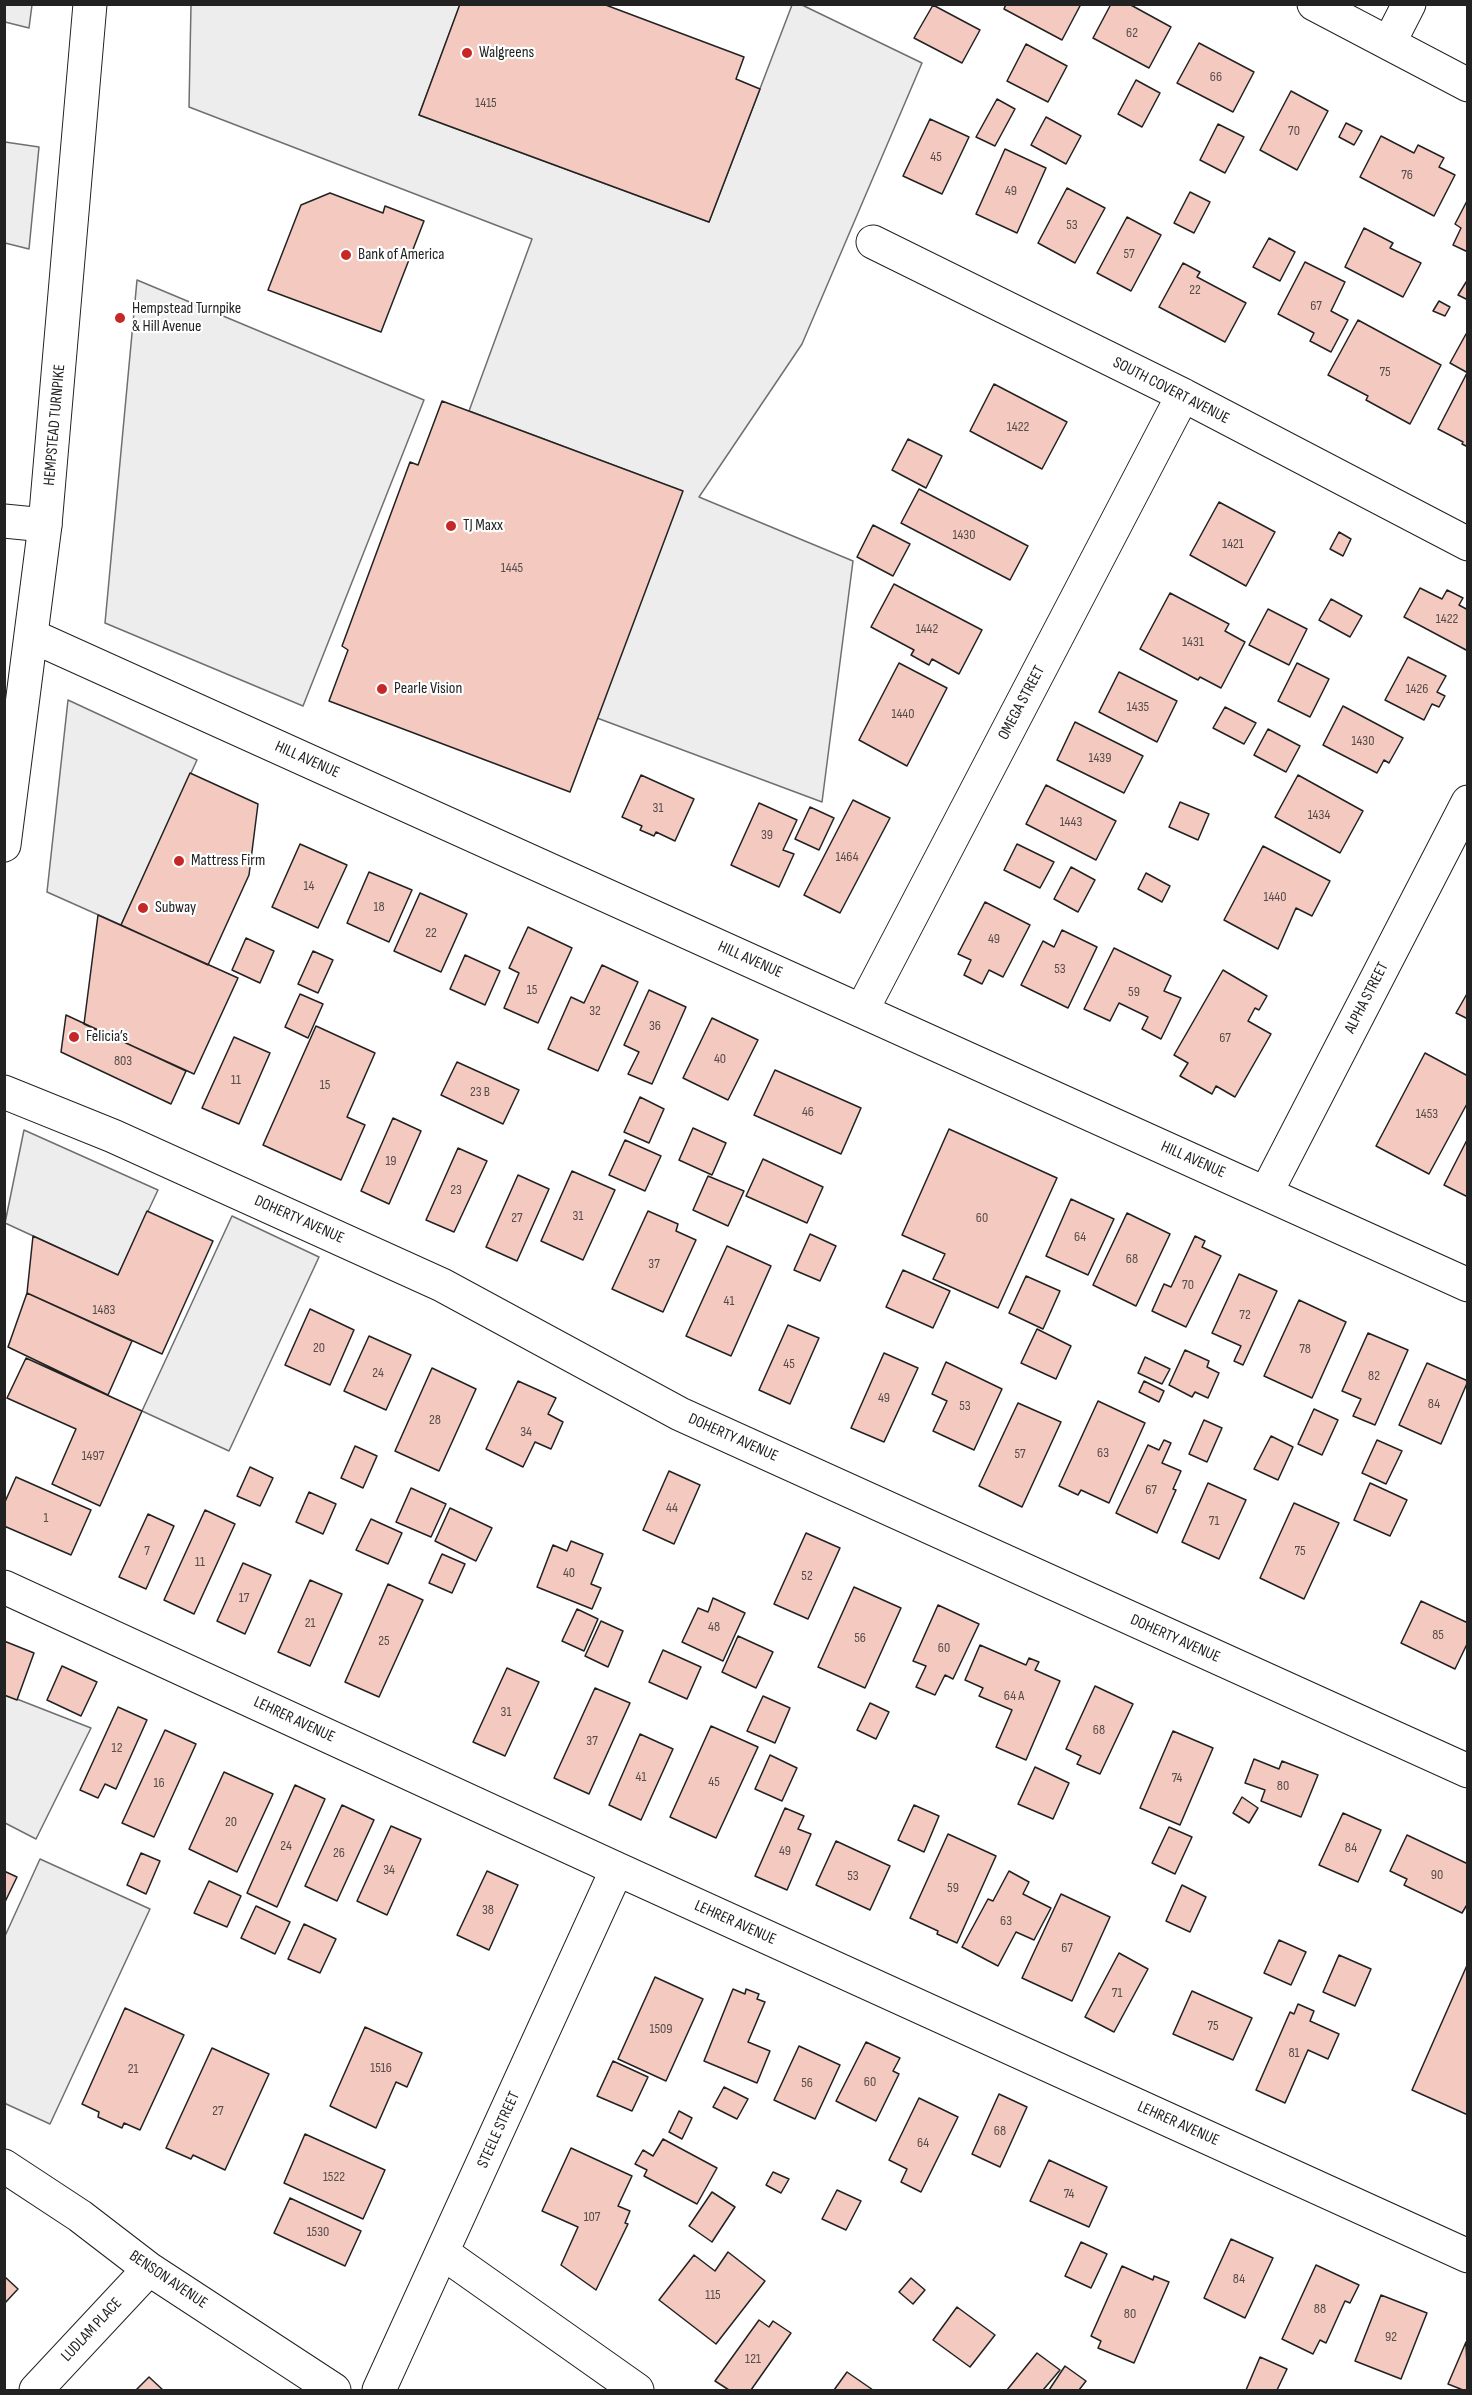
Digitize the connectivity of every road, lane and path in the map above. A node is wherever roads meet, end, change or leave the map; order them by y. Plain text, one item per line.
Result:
1 (90, 4) edge
2 (1314, 4) edge
3 (1409, 4) edge
4 (1389, 44) junction
5 (1467, 85) edge
6 (873, 242) dead end
7 (1183, 396) junction
8 (4, 521) edge
9 (45, 525) junction
10 (1467, 544) edge
11 (32, 636) junction
12 (1467, 802) edge
13 (4, 845) edge
14 (862, 1010) junction
15 (4, 1092) edge
16 (1266, 1193) junction
17 (1467, 1285) edge
18 (4, 1587) edge
19 (1467, 1771) edge
20 (617, 1869) junction
21 (4, 2166) edge
22 (443, 2253) junction
23 (1467, 2256) edge
24 (149, 2269) junction
25 (36, 2391) edge
26 (334, 2391) edge
27 (379, 2391) edge
28 (637, 2391) edge

1 - 9 street, HEMPSTEAD TURNPIKE
2 - 4 street
3 - 4 street
4 - 5 street
6 - 7 street, SOUTH COVERT AVENUE
7 - 10 street, SOUTH COVERT AVENUE
7 - 14 street, OMEGA STREET
8 - 9 street
9 - 11 street, HEMPSTEAD TURNPIKE
11 - 13 street, HEMPSTEAD TURNPIKE
11 - 14 street, HILL AVENUE
12 - 16 street, ALPHA STREET
14 - 16 street, HILL AVENUE
15 - 19 street, DOHERTY AVENUE
16 - 17 street, HILL AVENUE
18 - 20 street, LEHRER AVENUE
20 - 22 street, STEELE STREET
20 - 23 street, LEHRER AVENUE
21 - 24 street, BENSON AVENUE
22 - 27 street, STEELE STREET
22 - 28 street
24 - 25 street, LUDLAM PLACE
24 - 26 street, BENSON AVENUE

